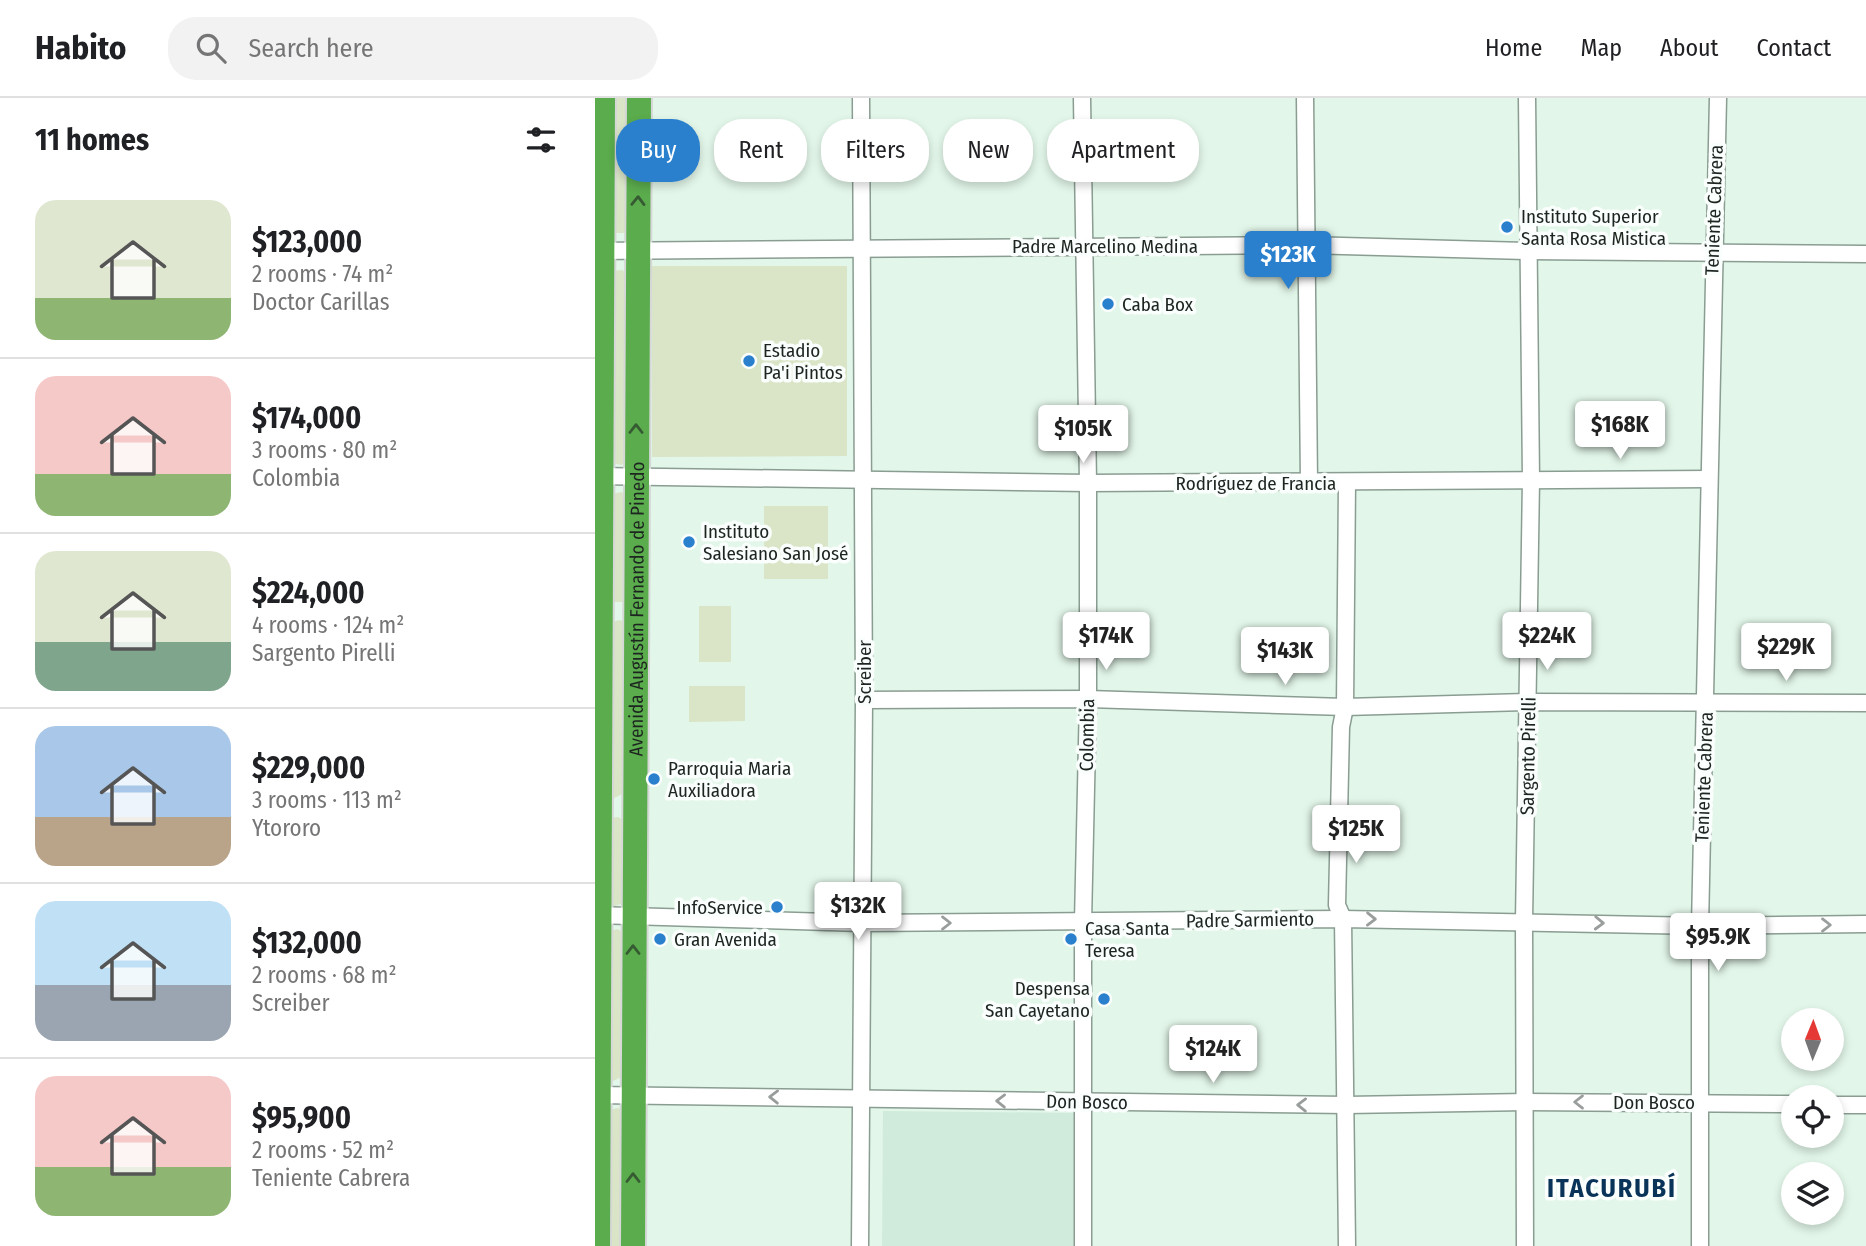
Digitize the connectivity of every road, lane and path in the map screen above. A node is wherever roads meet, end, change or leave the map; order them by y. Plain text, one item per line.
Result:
1 (603, 98) edge
2 (639, 98) edge
3 (861, 98) edge
4 (1082, 98) edge
5 (1305, 98) edge
6 (1527, 98) edge
7 (1718, 98) edge
8 (1306, 245) junction
9 (1083, 246) junction
10 (862, 249) junction
11 (598, 251) edge
12 (637, 251) junction
13 (1528, 251) junction
14 (1713, 253) junction
15 (1866, 254) edge
16 (598, 476) edge
17 (636, 476) junction
18 (1709, 479) junction
19 (1531, 480) junction
20 (863, 482) junction
21 (1309, 483) junction
22 (1347, 483) junction
23 (1088, 484) junction
24 (597, 697) edge
25 (1088, 699) junction
26 (864, 701) junction
27 (1706, 701) junction
28 (1529, 702) junction
29 (1866, 703) edge
30 (1345, 707) junction
31 (597, 915) edge
32 (633, 916) junction
33 (1343, 919) junction
34 (1524, 921) junction
35 (1083, 922) junction
36 (862, 923) junction
37 (1866, 924) edge
38 (1700, 926) junction
39 (596, 1095) edge
40 (632, 1095) junction
41 (862, 1098) junction
42 (1084, 1102) junction
43 (1526, 1102) junction
44 (1700, 1102) junction
45 (1781, 1104) edge
46 (1347, 1105) junction
47 (1844, 1105) edge
48 (1866, 1105) edge
49 (598, 1246) edge
50 (633, 1246) edge
51 (860, 1246) edge
52 (1083, 1246) edge
53 (1347, 1246) edge
54 (1525, 1246) edge
55 (1700, 1246) edge

1 - 11 highway, Avenida Augustín Fernando de Pinedo
12 -> 2 highway, Avenida Augustín Fernando de Pinedo
3 - 10 street, Screiber
4 - 9 street, Colombia
5 - 8 street
6 - 13 street, Sargento Pirelli
7 - 14 street, Teniente Cabrera
8 - 9 street, Padre Marcelino Medina
8 - 13 street, Padre Marcelino Medina
8 - 21 street
9 - 10 street, Padre Marcelino Medina
9 - 23 street, Colombia
10 - 12 street, Padre Marcelino Medina
10 - 20 street, Screiber
11 - 12 street, Padre Marcelino Medina
11 - 16 highway, Avenida Augustín Fernando de Pinedo
17 -> 12 highway, Avenida Augustín Fernando de Pinedo
13 - 14 street, Padre Marcelino Medina
13 - 19 street, Sargento Pirelli
14 - 15 street, Padre Marcelino Medina
14 - 18 street, Teniente Cabrera
16 - 17 street, Rodríguez de Francia
16 - 24 highway, Avenida Augustín Fernando de Pinedo
17 - 20 street, Rodríguez de Francia
17 - 32 highway, Avenida Augustín Fernando de Pinedo
18 - 19 street, Rodríguez de Francia
18 - 27 street, Teniente Cabrera
19 - 22 street, Rodríguez de Francia
19 - 28 street, Sargento Pirelli
20 - 23 street, Rodríguez de Francia
20 - 26 street, Screiber
21 - 22 street, Rodríguez de Francia
21 - 23 street, Rodríguez de Francia
22 - 30 street
23 - 25 street, Colombia
24 - 31 highway, Avenida Augustín Fernando de Pinedo
25 - 26 street
25 - 30 street
25 - 35 street, Colombia
26 - 36 street, Screiber
27 - 28 street
27 - 29 street
27 - 38 street, Teniente Cabrera
28 - 30 street
28 - 34 street, Sargento Pirelli
30 - 33 street
31 - 32 street, Padre Sarmiento
31 - 39 highway, Avenida Augustín Fernando de Pinedo
32 - 36 street, Padre Sarmiento
40 -> 32 highway, Avenida Augustín Fernando de Pinedo
33 -> 34 street, Padre Sarmiento
33 - 35 street, Padre Sarmiento
33 - 46 street
34 -> 38 street, Padre Sarmiento
34 - 43 street, Sargento Pirelli
36 -> 35 street, Padre Sarmiento
35 - 42 street, Colombia
36 - 41 street, Screiber
38 -> 37 street, Padre Sarmiento
38 - 44 street, Teniente Cabrera
39 - 40 street, Don Bosco
39 - 49 highway, Avenida Augustín Fernando de Pinedo
41 -> 40 street, Don Bosco
50 -> 40 highway, Avenida Augustín Fernando de Pinedo
42 -> 41 street, Don Bosco
41 - 51 street, Screiber
46 -> 42 street, Don Bosco
42 - 52 street, Colombia
44 -> 43 street, Don Bosco
43 - 46 street, Don Bosco
43 - 54 street, Sargento Pirelli
44 - 45 street, Don Bosco
44 - 55 street, Teniente Cabrera
46 - 53 street
47 - 48 street

